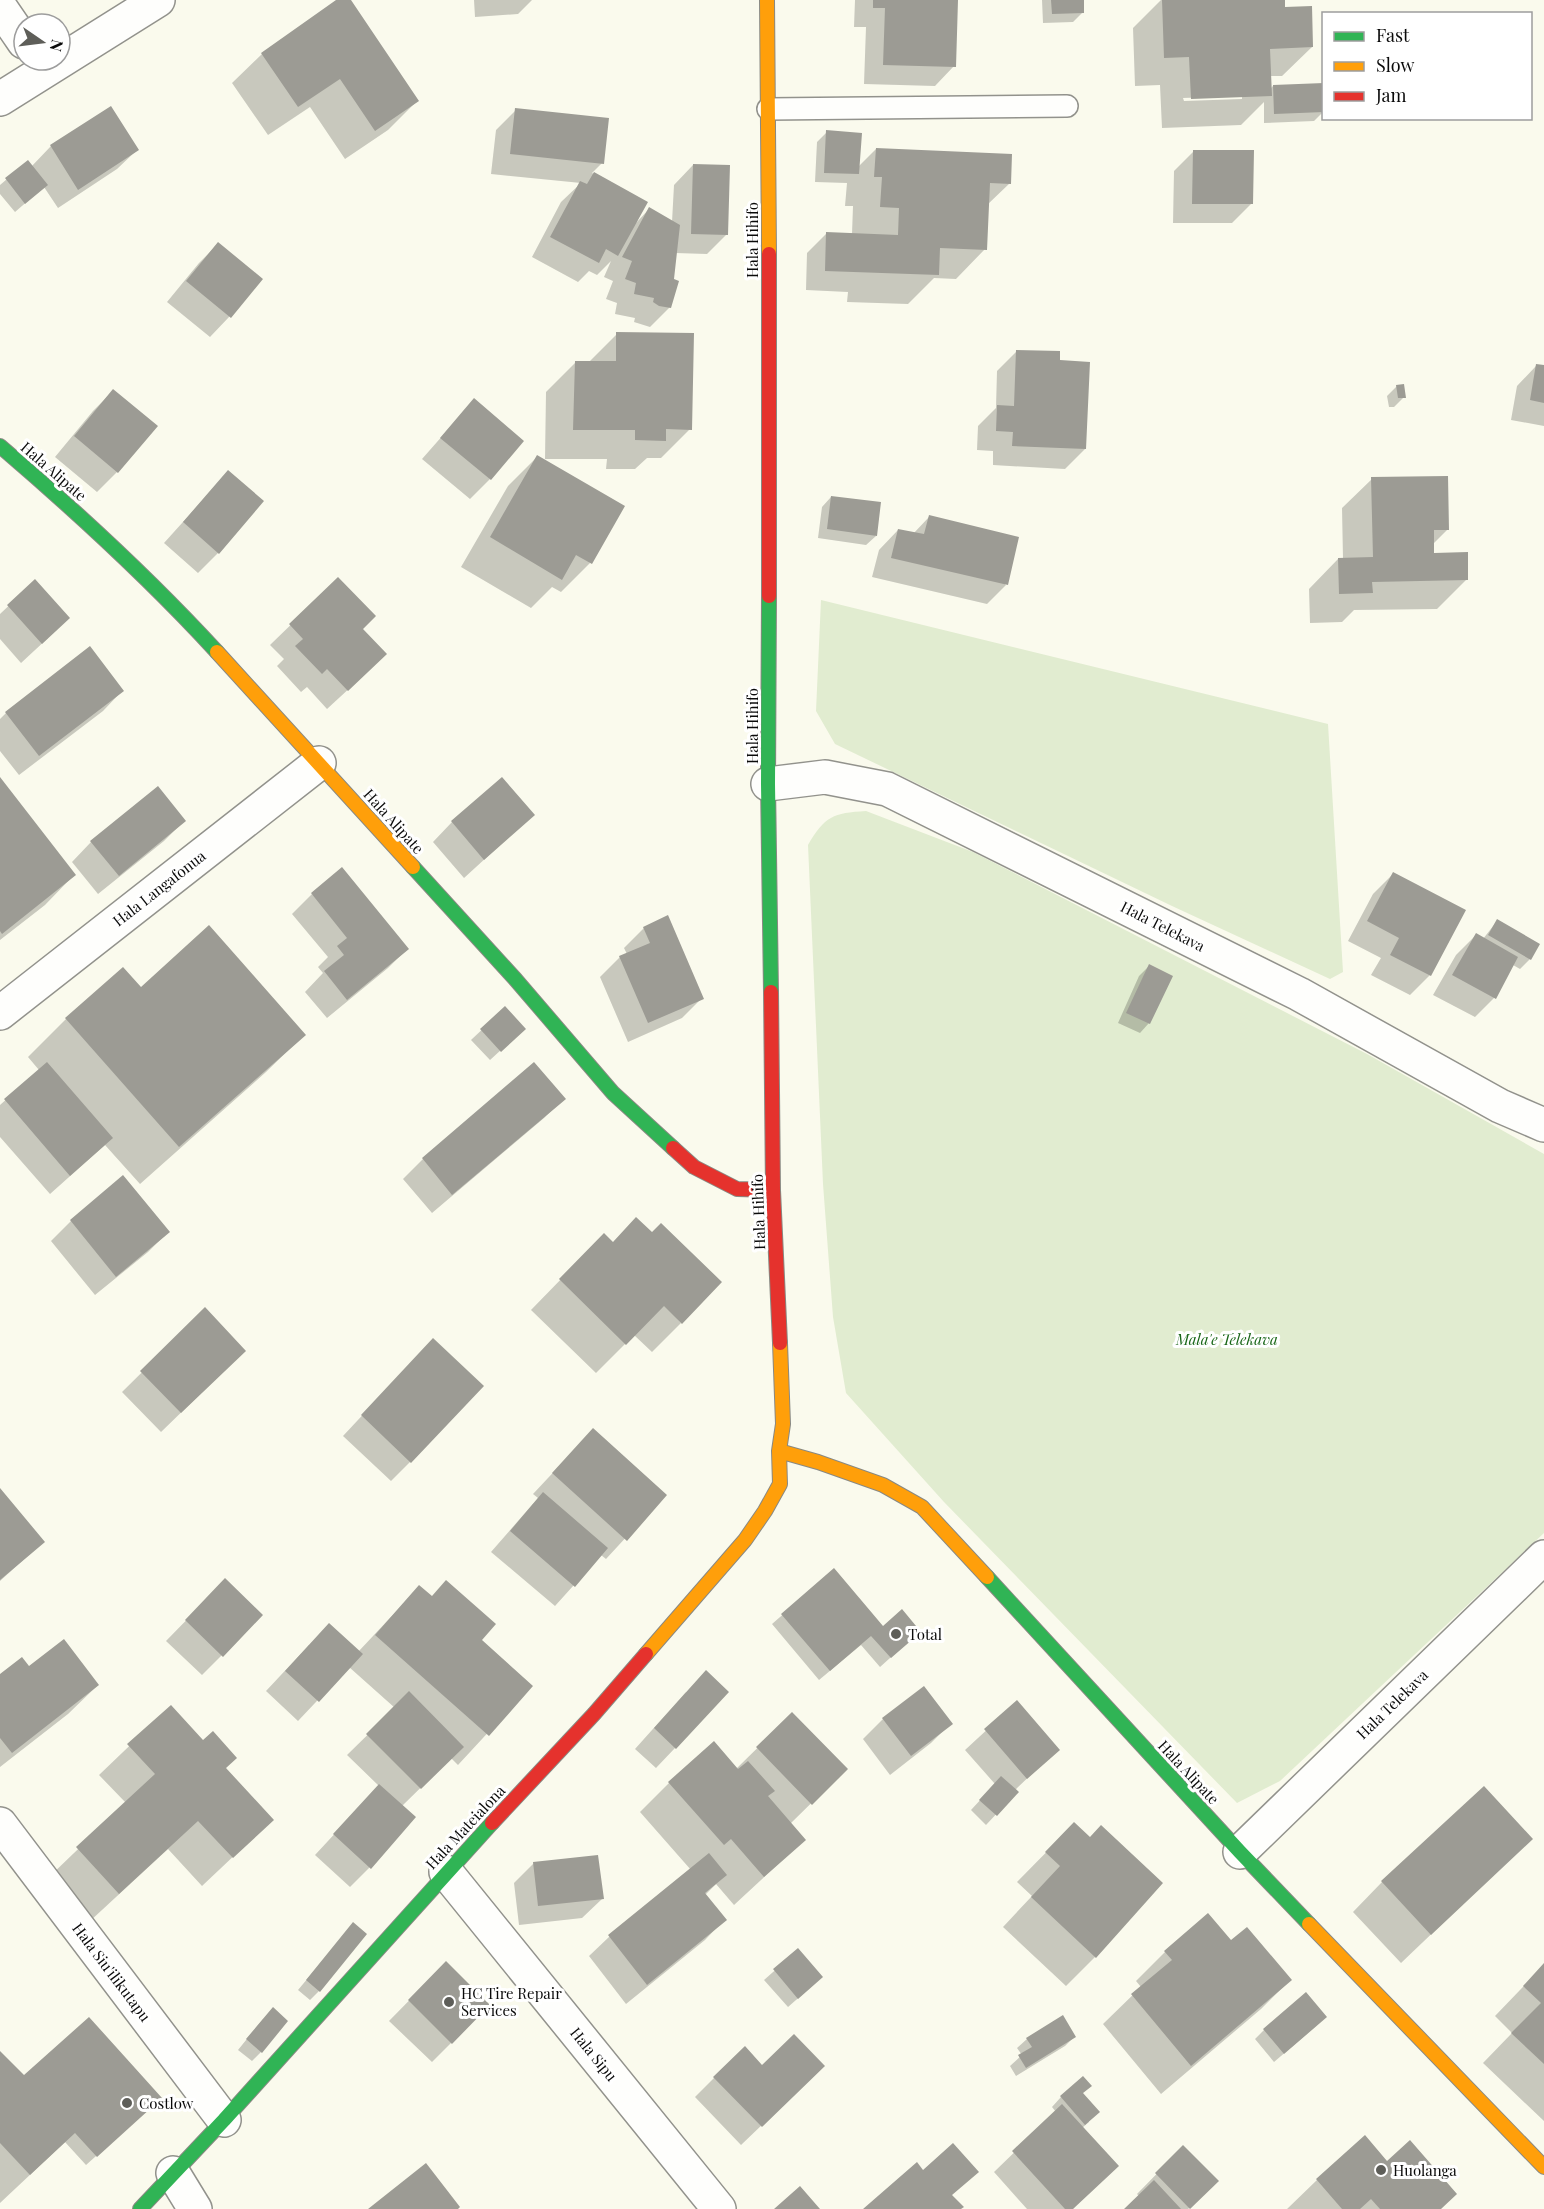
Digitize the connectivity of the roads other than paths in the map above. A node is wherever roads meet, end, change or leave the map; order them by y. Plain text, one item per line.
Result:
1 (158, 0) edge
2 (767, 0) edge
3 (0, 7) edge
4 (12, 24) edge
5 (72, 48) edge
6 (33, 72) edge
7 (0, 99) edge
8 (1067, 106) dead end
9 (768, 109) junction
10 (0, 446) edge
11 (319, 763) junction
12 (768, 784) junction
13 (0, 1013) edge
14 (1544, 1125) edge
15 (773, 1190) junction
16 (779, 1451) junction
17 (1544, 1557) edge
18 (0, 1824) edge
19 (1240, 1852) junction
20 (446, 1872) junction
21 (224, 2120) junction
22 (1544, 2167) edge
23 (173, 2174) junction
24 (140, 2209) edge
25 (195, 2209) edge
26 (719, 2209) edge

1 - 5 street
2 - 9 main road, Hala Hihifo
3 - 4 street
6 - 7 street
8 - 9 lane
9 - 12 main road, Hala Hihifo
10 - 11 main road, Hala Alipate
11 - 13 street, Hala Langafonua
11 - 15 main road, Hala Alipate
12 - 14 street, Hala Telekava
12 - 15 main road, Hala Hihifo
15 - 16 main road, Hala Hihifo
16 - 19 main road, Hala Alipate
16 - 20 main road, Hala Mateialona
17 - 19 street, Hala Telekava
18 - 21 street, Hala Siu'ilikutapu
19 - 22 main road, Hala Alipate
20 - 21 main road, Hala Mateialona
20 - 26 street, Hala Sipu
21 - 23 main road, Hala Mateialona
23 - 24 main road, Hala Mateialona
23 - 25 street

